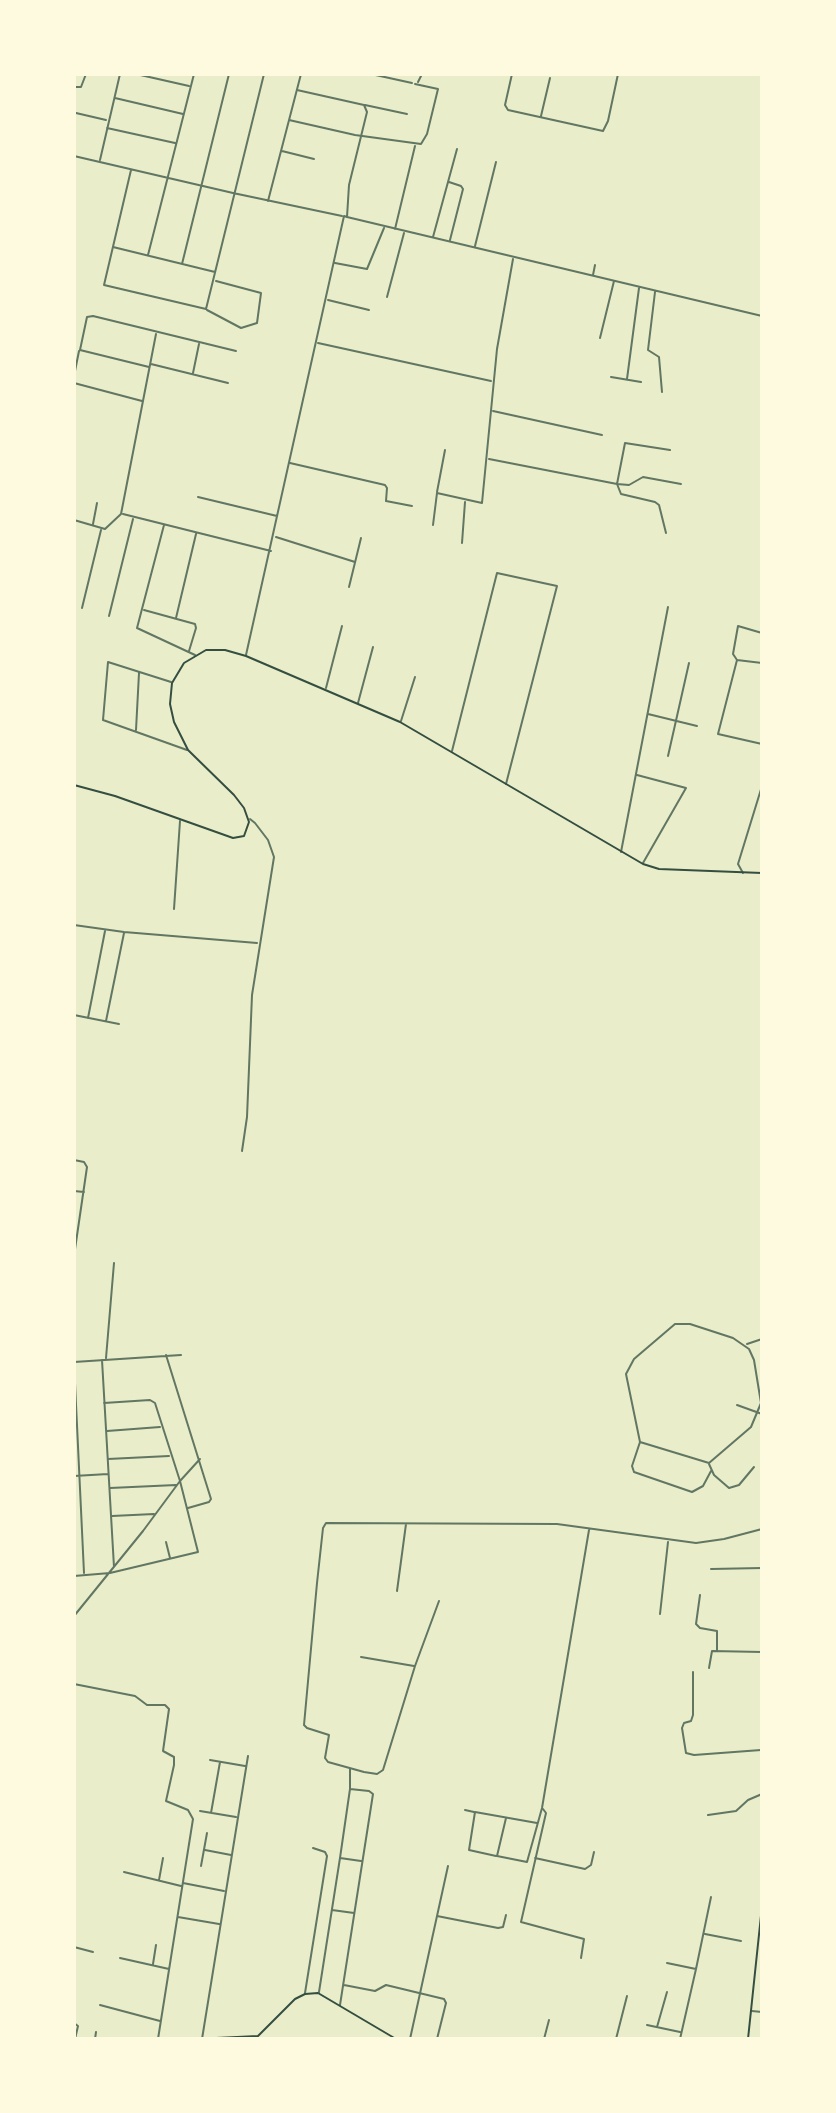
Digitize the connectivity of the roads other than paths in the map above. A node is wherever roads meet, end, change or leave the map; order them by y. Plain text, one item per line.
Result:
1 (86, 74) edge
2 (120, 74) edge
3 (136, 74) edge
4 (194, 74) edge
5 (229, 74) edge
6 (264, 74) edge
7 (301, 74) edge
8 (371, 74) edge
9 (422, 74) edge
10 (512, 74) edge
11 (618, 74) edge
12 (388, 76) edge
13 (550, 78) dead end
14 (415, 84) junction
15 (191, 86) junction
16 (74, 87) edge
17 (297, 90) junction
18 (114, 98) junction
19 (364, 105) junction
20 (76, 113) dead end
21 (184, 114) junction
22 (407, 114) dead end
23 (541, 117) junction
24 (108, 120) junction
25 (289, 120) junction
26 (106, 128) junction
27 (362, 135) junction
28 (177, 144) junction
29 (415, 145) junction
30 (457, 149) dead end
31 (281, 150) junction
32 (74, 156) edge
33 (314, 159) dead end
34 (99, 161) junction
35 (496, 162) dead end
36 (131, 170) junction
37 (167, 177) junction
38 (448, 182) junction
39 (200, 186) junction
40 (233, 193) junction
41 (268, 201) junction
42 (346, 217) junction
43 (384, 226) junction
44 (395, 229) junction
45 (404, 231) junction
46 (433, 239) junction
47 (450, 243) junction
48 (113, 247) junction
49 (474, 249) junction
50 (148, 255) junction
51 (514, 258) junction
52 (334, 262) junction
53 (182, 264) junction
54 (595, 265) dead end
55 (216, 272) junction
56 (593, 276) junction
57 (214, 281) junction
58 (614, 281) junction
59 (639, 287) junction
60 (655, 291) junction
61 (387, 297) dead end
62 (327, 299) junction
63 (206, 309) junction
64 (369, 310) dead end
65 (762, 316) edge
66 (156, 332) junction
67 (600, 338) dead end
68 (317, 342) junction
69 (198, 343) junction
70 (80, 350) junction
71 (236, 351) dead end
72 (150, 365) junction
73 (193, 374) junction
74 (74, 376) edge
75 (611, 377) dead end
76 (627, 379) junction
77 (493, 381) junction
78 (641, 382) dead end
79 (74, 383) edge
80 (228, 383) dead end
81 (662, 392) dead end
82 (143, 401) junction
83 (491, 410) junction
84 (602, 435) dead end
85 (445, 450) dead end
86 (670, 450) dead end
87 (488, 458) junction
88 (289, 463) junction
89 (617, 484) junction
90 (681, 484) dead end
91 (437, 493) junction
92 (198, 497) dead end
93 (465, 501) junction
94 (97, 503) dead end
95 (412, 506) dead end
96 (121, 514) junction
97 (279, 516) junction
98 (133, 518) junction
99 (74, 520) edge
100 (92, 525) junction
101 (164, 525) junction
102 (433, 525) dead end
103 (102, 528) junction
104 (196, 533) junction
105 (666, 533) dead end
106 (274, 537) junction
107 (361, 538) dead end
108 (462, 543) dead end
109 (271, 551) junction
110 (355, 562) junction
111 (349, 587) dead end
112 (668, 607) dead end
113 (82, 608) dead end
114 (142, 609) junction
115 (109, 616) dead end
116 (176, 618) junction
117 (342, 626) dead end
118 (762, 633) edge
119 (373, 647) dead end
120 (189, 652) junction
121 (195, 655) junction
122 (246, 656) junction
123 (737, 660) junction
124 (689, 663) dead end
125 (762, 663) edge
126 (139, 671) junction
127 (415, 677) dead end
128 (172, 683) junction
129 (326, 689) junction
130 (358, 703) junction
131 (647, 714) junction
132 (676, 721) junction
133 (400, 722) junction
134 (697, 726) dead end
135 (136, 731) junction
136 (762, 744) edge
137 (188, 750) junction
138 (452, 751) junction
139 (668, 756) dead end
140 (636, 774) junction
141 (506, 784) junction
142 (74, 785) edge
143 (762, 787) edge
144 (248, 819) junction
145 (180, 821) junction
146 (621, 852) junction
147 (643, 864) junction
148 (743, 873) junction
149 (762, 873) edge
150 (174, 909) dead end
151 (74, 926) edge
152 (105, 930) junction
153 (124, 932) junction
154 (259, 943) junction
155 (74, 1015) edge
156 (88, 1018) junction
157 (106, 1021) junction
158 (119, 1024) dead end
159 (242, 1151) dead end
160 (74, 1160) edge
161 (74, 1191) edge
162 (84, 1192) junction
163 (74, 1221) edge
164 (80, 1222) junction
165 (74, 1256) edge
166 (114, 1263) dead end
167 (762, 1339) edge
168 (746, 1344) junction
169 (166, 1355) junction
170 (181, 1355) dead end
171 (104, 1360) junction
172 (74, 1362) edge
173 (104, 1403) junction
174 (737, 1405) dead end
175 (760, 1414) edge
176 (162, 1427) junction
177 (105, 1431) junction
178 (640, 1442) junction
179 (172, 1456) junction
180 (107, 1459) junction
181 (200, 1459) junction
182 (709, 1463) junction
183 (754, 1467) dead end
184 (711, 1471) junction
185 (108, 1474) junction
186 (74, 1476) edge
187 (80, 1476) junction
188 (179, 1483) junction
189 (109, 1488) junction
190 (187, 1508) junction
191 (156, 1514) junction
192 (111, 1516) junction
193 (406, 1523) junction
194 (589, 1528) junction
195 (762, 1529) edge
196 (668, 1540) junction
197 (166, 1542) dead end
198 (170, 1559) junction
199 (114, 1567) junction
200 (762, 1568) edge
201 (711, 1569) dead end
202 (110, 1573) junction
203 (84, 1575) junction
204 (74, 1576) edge
205 (397, 1591) dead end
206 (700, 1595) dead end
207 (439, 1601) dead end
208 (660, 1614) dead end
209 (74, 1616) edge
210 (717, 1651) junction
211 (762, 1652) edge
212 (361, 1657) dead end
213 (415, 1666) junction
214 (709, 1668) dead end
215 (693, 1672) dead end
216 (74, 1684) edge
217 (762, 1733) edge
218 (762, 1750) edge
219 (248, 1756) dead end
220 (762, 1758) edge
221 (210, 1760) dead end
222 (220, 1762) junction
223 (246, 1766) junction
224 (350, 1769) junction
225 (350, 1789) junction
226 (762, 1794) edge
227 (542, 1808) junction
228 (465, 1810) dead end
229 (200, 1811) dead end
230 (475, 1812) junction
231 (211, 1813) junction
232 (708, 1815) dead end
233 (238, 1817) junction
234 (506, 1818) junction
235 (539, 1823) junction
236 (207, 1833) dead end
237 (313, 1848) dead end
238 (204, 1850) junction
239 (594, 1852) dead end
240 (232, 1855) junction
241 (497, 1856) junction
242 (163, 1858) dead end
243 (340, 1858) junction
244 (534, 1858) junction
245 (362, 1861) junction
246 (201, 1866) dead end
247 (448, 1866) dead end
248 (124, 1872) dead end
249 (158, 1881) junction
250 (182, 1885) junction
251 (226, 1891) junction
252 (711, 1897) dead end
253 (762, 1906) edge
254 (332, 1910) junction
255 (355, 1913) junction
256 (506, 1915) dead end
257 (436, 1916) junction
258 (177, 1917) junction
259 (221, 1924) junction
260 (703, 1934) junction
261 (761, 1935) edge
262 (741, 1941) dead end
263 (156, 1945) dead end
264 (74, 1947) edge
265 (93, 1952) dead end
266 (120, 1958) dead end
267 (581, 1958) dead end
268 (667, 1963) dead end
269 (152, 1965) junction
270 (696, 1969) junction
271 (170, 1970) junction
272 (343, 1985) junction
273 (420, 1992) junction
274 (667, 1992) dead end
275 (318, 1993) junction
276 (305, 1994) junction
277 (627, 1996) dead end
278 (100, 2005) dead end
279 (340, 2005) junction
280 (751, 2011) junction
281 (762, 2012) edge
282 (549, 2020) dead end
283 (161, 2021) junction
284 (74, 2023) edge
285 (647, 2025) dead end
286 (657, 2027) junction
287 (96, 2032) dead end
288 (681, 2033) junction
289 (257, 2037) edge
290 (75, 2039) edge
291 (95, 2039) edge
292 (158, 2039) edge
293 (195, 2039) edge
294 (202, 2039) edge
295 (396, 2039) edge
296 (410, 2039) edge
297 (437, 2039) edge
298 (544, 2039) edge
299 (616, 2039) edge
300 (680, 2039) edge
301 (748, 2039) edge

1 - 16 street
2 - 18 street
3 - 15 street
4 - 15 street
5 - 39 street
6 - 40 street
7 - 17 street
8 - 12 street
9 - 14 street
10 - 23 street
11 - 23 street
12 - 14 street
13 - 23 street
14 - 29 street
15 - 21 street
17 - 19 street
17 - 25 street
18 - 21 street
18 - 24 street
19 - 22 street
19 - 27 street
20 - 24 street
21 - 28 street
24 - 26 street
25 - 27 street
25 - 31 street
26 - 28 street
26 - 34 street
27 - 29 street
27 - 42 street
28 - 37 street
29 - 44 street
30 - 38 street
31 - 33 street
31 - 41 street
32 - 34 street
34 - 36 street
35 - 49 street
36 - 37 street
36 - 48 street
37 - 39 street
37 - 50 street
38 - 46 street
38 - 47 street
39 - 40 street
39 - 53 street
40 - 41 street
40 - 55 street
41 - 42 street
42 - 43 street
42 - 52 street
43 - 44 street
43 - 52 street
44 - 45 street
45 - 46 street
45 - 61 street
46 - 47 street
47 - 49 street
48 - 50 street
48 - 63 street
49 - 51 street
50 - 53 street
51 - 56 street
51 - 77 street
52 - 62 street
53 - 55 street
54 - 56 street
55 - 57 street
56 - 58 street
57 - 63 street
57 - 63 street
58 - 59 street
58 - 67 street
59 - 60 street
59 - 76 street
60 - 65 street
60 - 81 street
62 - 64 street
62 - 68 street
66 - 69 street
66 - 70 street
66 - 72 street
68 - 77 street
68 - 88 street
69 - 71 street
69 - 73 street
70 - 72 street
70 - 74 street
72 - 73 street
72 - 82 street
73 - 80 street
75 - 76 street
76 - 78 street
77 - 83 street
79 - 82 street
82 - 96 street
83 - 84 street
83 - 87 street
85 - 91 street
86 - 89 street
87 - 89 street
87 - 93 street
88 - 95 street
88 - 97 street
89 - 90 street
89 - 105 street
91 - 93 street
91 - 102 street
92 - 97 street
93 - 108 street
94 - 100 street
96 - 98 street
96 - 103 street
97 - 106 street
98 - 101 street
98 - 115 street
99 - 100 street
100 - 103 street
101 - 104 street
101 - 114 street
103 - 113 street
104 - 109 street
104 - 116 street
106 - 109 street
106 - 110 street
107 - 110 street
109 - 122 street
110 - 111 street
112 - 131 street
114 - 116 street
114 - 120 street
116 - 120 street
117 - 129 street
118 - 123 street
119 - 130 street
120 - 121 street
121 - 122 main road
121 - 128 main road
122 - 129 main road
123 - 125 street
123 - 136 street
124 - 132 street
126 - 128 street
126 - 135 street
126 - 135 street
127 - 133 street
128 - 137 main road
129 - 130 main road
130 - 133 main road
131 - 132 street
131 - 140 street
132 - 134 street
132 - 139 street
133 - 138 main road
135 - 137 street
137 - 144 main road
138 - 141 main road
138 - 141 street
140 - 146 street
140 - 147 street
141 - 146 main road
142 - 145 main road
143 - 148 street
144 - 145 main road
144 - 154 street
145 - 150 street
146 - 147 main road
147 - 148 main road
148 - 149 main road
151 - 152 street
152 - 153 street
152 - 156 street
153 - 154 street
153 - 157 street
154 - 159 street
155 - 156 street
156 - 157 street
157 - 158 street
160 - 162 street
161 - 162 street
162 - 164 street
163 - 164 street
164 - 165 street
166 - 171 street
167 - 168 street
168 - 175 street
168 - 178 street
169 - 170 street
169 - 171 street
169 - 181 street
171 - 172 street
171 - 173 street
172 - 187 street
173 - 176 street
173 - 177 street
174 - 175 street
175 - 182 street
176 - 177 street
176 - 179 street
177 - 180 street
178 - 182 street
178 - 184 street
179 - 180 street
179 - 188 street
180 - 185 street
181 - 188 street
181 - 190 street
182 - 184 street
183 - 184 street
185 - 187 street
185 - 189 street
186 - 187 street
187 - 203 street
188 - 189 street
188 - 190 street
188 - 191 street
189 - 192 street
190 - 198 street
191 - 192 street
191 - 199 street
192 - 199 street
193 - 194 street
193 - 205 street
193 - 224 street
194 - 196 street
194 - 227 street
195 - 196 street
196 - 208 street
197 - 198 street
198 - 202 street
199 - 202 street
200 - 201 street
202 - 203 street
202 - 209 street
203 - 204 street
206 - 210 street
207 - 213 street
210 - 211 street
210 - 214 street
212 - 213 street
213 - 224 street
215 - 218 street
216 - 250 street
217 - 218 main road
218 - 220 main road
219 - 223 street
221 - 222 street
222 - 223 street
222 - 231 street
223 - 233 street
224 - 225 street
225 - 243 street
225 - 245 street
226 - 232 street
227 - 235 street
227 - 244 street
228 - 230 street
229 - 231 street
230 - 234 street
230 - 241 street
231 - 233 street
233 - 240 street
234 - 235 street
234 - 241 street
235 - 241 street
236 - 238 street
237 - 276 street
238 - 240 street
238 - 246 street
239 - 244 street
240 - 251 street
242 - 249 street
243 - 245 street
243 - 254 street
244 - 267 street
245 - 255 street
247 - 257 street
248 - 249 street
249 - 250 street
250 - 251 street
250 - 258 street
251 - 259 street
252 - 260 street
253 - 261 main road
254 - 255 street
254 - 275 street
255 - 272 street
256 - 257 street
257 - 273 street
258 - 259 street
258 - 271 street
259 - 294 street
260 - 262 street
260 - 270 street
261 - 280 main road
263 - 269 street
264 - 265 street
266 - 269 street
268 - 270 street
269 - 271 street
270 - 288 street
271 - 283 street
272 - 273 street
272 - 279 street
273 - 296 street
273 - 297 street
274 - 286 street
275 - 276 main road
275 - 279 main road
276 - 289 main road
277 - 299 street
278 - 283 street
279 - 295 main road
280 - 281 street
280 - 301 main road
282 - 298 street
283 - 292 street
284 - 290 street
285 - 286 street
286 - 288 street
287 - 291 street
288 - 300 street
289 - 294 main road
293 - 294 main road

